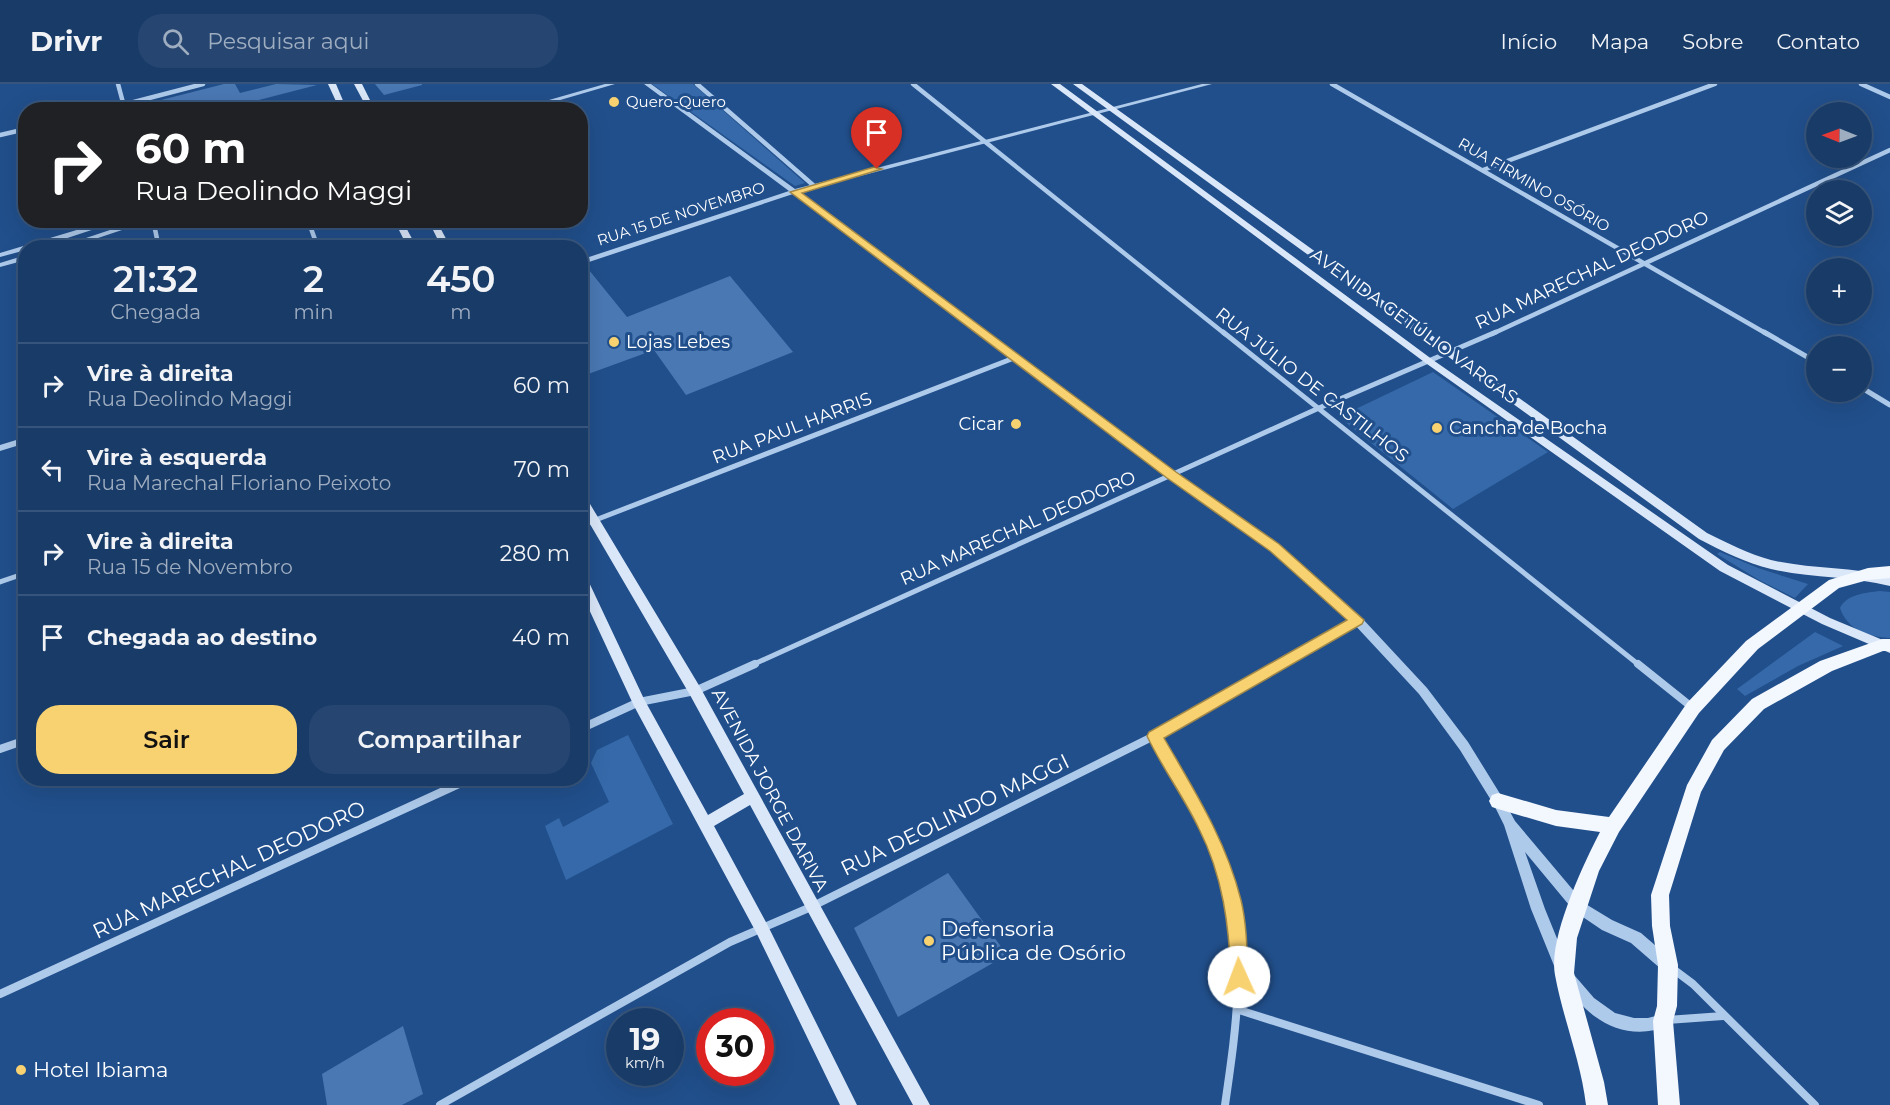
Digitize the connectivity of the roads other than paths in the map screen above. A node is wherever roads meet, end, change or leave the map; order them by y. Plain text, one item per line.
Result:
1 (118, 84) edge
2 (203, 84) edge
3 (332, 84) edge
4 (358, 84) edge
5 (612, 84) edge
6 (647, 84) edge
7 (697, 84) edge
8 (913, 84) edge
9 (1055, 84) edge
10 (1077, 84) edge
11 (1209, 84) edge
12 (1332, 84) edge
13 (1715, 84) edge
14 (1861, 84) edge
15 (1890, 97) edge
16 (123, 102) edge
17 (141, 102) edge
18 (340, 102) edge
19 (368, 102) edge
20 (546, 102) edge
21 (1111, 109) junction
22 (1094, 113) junction
23 (18, 131) edge
24 (0, 135) edge
25 (984, 142) junction
26 (1890, 150) edge
27 (1483, 170) junction
28 (813, 185) junction
29 (795, 192) junction
30 (1271, 225) junction
31 (92, 228) edge
32 (125, 228) edge
33 (1255, 232) junction
34 (53, 240) edge
35 (85, 240) edge
36 (18, 250) edge
37 (0, 255) edge
38 (18, 259) edge
39 (588, 260) edge
40 (1644, 262) junction
41 (0, 265) edge
42 (1382, 306) junction
43 (1364, 313) junction
44 (1449, 354) junction
45 (1806, 356) edge
46 (1014, 358) junction
47 (1430, 362) junction
48 (1872, 394) edge
49 (1890, 405) edge
50 (1320, 408) junction
51 (18, 442) edge
52 (0, 448) edge
53 (1171, 475) junction
54 (1619, 476) junction
55 (1603, 484) junction
56 (588, 524) edge
57 (588, 526) edge
58 (1890, 572) edge
59 (1868, 574) junction
60 (18, 576) edge
61 (1890, 581) edge
62 (0, 582) edge
63 (588, 593) edge
64 (1803, 608) junction
65 (1357, 620) junction
66 (1887, 646) edge
67 (694, 691) junction
68 (639, 702) junction
69 (1693, 708) junction
70 (588, 725) edge
71 (1154, 736) junction
72 (18, 743) edge
73 (0, 749) edge
74 (455, 786) edge
75 (752, 797) junction
76 (1498, 801) junction
77 (705, 824) junction
78 (1510, 824) junction
79 (1613, 826) junction
80 (811, 907) junction
81 (1580, 907) junction
82 (762, 929) junction
83 (1668, 965) junction
84 (1564, 973) junction
85 (0, 994) edge
86 (1239, 1010) junction
87 (1724, 1016) junction
88 (1664, 1021) junction
89 (440, 1105) edge
90 (849, 1105) edge
91 (922, 1105) edge
92 (1225, 1105) edge
93 (1539, 1105) edge
94 (1597, 1105) edge
95 (1669, 1105) edge
96 (1815, 1105) edge

1 - 16 street
2 - 17 street
3 - 18 main road
4 - 19 main road
5 - 20 street
6 - 29 street
7 - 28 street
8 - 25 street, RUA JÚLIO DE CASTILHOS
9 - 22 main road, AVENIDA GETÚLIO VARGAS
10 - 21 main road, AVENIDA GETÚLIO VARGAS
11 - 21 street, RUA 15 DE NOVEMBRO
12 - 27 street, RUA FIRMINO OSÓRIO
13 - 27 street
14 - 15 street
21 - 22 street, RUA 15 DE NOVEMBRO
21 - 30 main road, AVENIDA GETÚLIO VARGAS
22 - 25 street, RUA 15 DE NOVEMBRO
22 - 33 main road, AVENIDA GETÚLIO VARGAS
23 - 24 street
25 - 28 street, RUA 15 DE NOVEMBRO
25 - 50 street, RUA JÚLIO DE CASTILHOS
26 - 40 street, RUA MARECHAL DEODORO
27 - 40 street, RUA FIRMINO OSÓRIO
28 - 29 street, RUA 15 DE NOVEMBRO
29 - 39 street, RUA 15 DE NOVEMBRO
29 - 46 street
30 - 33 main road
30 - 42 main road, AVENIDA GETÚLIO VARGAS
31 - 34 street
32 - 35 street
33 - 43 main road, AVENIDA GETÚLIO VARGAS
36 - 37 street
38 - 41 street
40 - 44 street, RUA MARECHAL DEODORO
40 - 45 street, RUA FIRMINO OSÓRIO
42 - 43 main road
42 - 44 main road, AVENIDA GETÚLIO VARGAS
43 - 47 main road, AVENIDA GETÚLIO VARGAS
44 - 47 street, RUA MARECHAL DEODORO
44 - 54 main road, AVENIDA GETÚLIO VARGAS
46 - 53 street
46 - 56 street, RUA PAUL HARRIS
47 - 50 street, RUA MARECHAL DEODORO
47 - 55 main road, AVENIDA GETÚLIO VARGAS
48 - 49 street
50 - 53 street, RUA MARECHAL DEODORO
50 - 69 street, RUA JÚLIO DE CASTILHOS
51 - 52 street
53 - 65 street
53 - 67 street, RUA MARECHAL DEODORO
54 - 55 main road
54 - 59 main road, AVENIDA GETÚLIO VARGAS
55 - 64 main road, AVENIDA GETÚLIO VARGAS
57 - 67 main road, AVENIDA JORGE DARIVA
58 - 59 main road
59 - 61 main road, AVENIDA GETÚLIO VARGAS
59 - 64 main road
60 - 62 street
63 - 68 main road
64 - 66 main road, AVENIDA GETÚLIO VARGAS
64 - 69 main road
65 - 71 street, RUA DEOLINDO MAGGI
65 - 76 street
66 - 83 main road
67 - 68 street, RUA MARECHAL DEODORO
67 - 75 main road, AVENIDA JORGE DARIVA
68 - 70 street, RUA MARECHAL DEODORO
68 - 77 main road
69 - 79 main road
71 - 80 street, RUA DEOLINDO MAGGI
71 - 86 street
72 - 73 street
74 - 85 street, RUA MARECHAL DEODORO
75 - 77 main road
75 - 80 main road, AVENIDA JORGE DARIVA
76 - 78 street
76 - 79 main road
77 - 82 main road
78 - 81 street
78 - 84 street
79 - 81 main road
80 - 82 street, RUA DEOLINDO MAGGI
80 - 91 main road, AVENIDA JORGE DARIVA
81 - 83 street
81 - 84 main road
82 - 89 street, RUA DEOLINDO MAGGI
82 - 90 main road
83 - 87 street
83 - 88 main road
84 - 88 street
84 - 94 main road
86 - 92 street
86 - 93 street
87 - 88 street
87 - 96 street
88 - 95 main road

